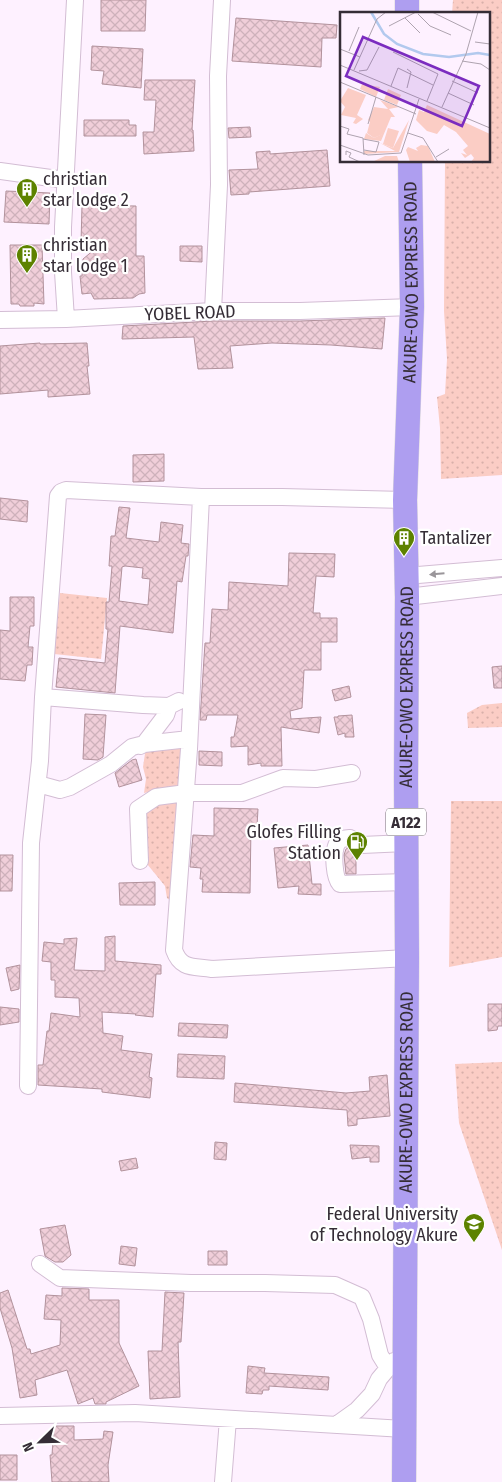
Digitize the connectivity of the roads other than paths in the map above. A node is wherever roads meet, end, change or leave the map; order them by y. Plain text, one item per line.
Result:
1 (75, 0) edge
2 (222, 0) edge
3 (410, 162) edge
4 (0, 171) edge
5 (65, 180) junction
6 (412, 307) junction
7 (213, 311) junction
8 (66, 319) junction
9 (0, 320) edge
10 (201, 497) junction
11 (405, 500) junction
12 (502, 568) edge
13 (467, 571) junction
14 (406, 586) junction
15 (502, 586) edge
16 (468, 589) junction
17 (191, 694) junction
18 (43, 697) junction
19 (169, 706) junction
20 (189, 739) junction
21 (138, 746) junction
22 (352, 773) dead end
23 (38, 784) junction
24 (186, 793) junction
25 (406, 843) junction
26 (140, 861) dead end
27 (406, 882) junction
28 (407, 958) junction
29 (28, 1086) dead end
30 (40, 1264) dead end
31 (404, 1348) junction
32 (388, 1368) junction
33 (0, 1416) edge
34 (228, 1419) junction
35 (336, 1425) junction
36 (404, 1429) junction
37 (224, 1482) edge
38 (404, 1482) edge

1 - 5 street
2 - 7 street
3 - 6 highway, AKURE-OWO EXPRESS ROAD / A122
4 - 5 street
5 - 8 street
6 - 7 street, YOBEL ROAD
6 - 11 highway, AKURE-OWO EXPRESS ROAD / A122
7 - 8 street, YOBEL ROAD
8 - 9 street, YOBEL ROAD
10 - 11 street
10 - 17 street
10 - 18 street
11 - 14 highway, AKURE-OWO EXPRESS ROAD / A122
12 - 13 street
13 -> 14 street
13 - 16 street
14 - 16 street
14 - 25 highway, AKURE-OWO EXPRESS ROAD / A122
15 - 16 street
17 - 19 street
17 - 20 street
18 - 19 street
18 - 23 street
19 - 21 street
20 - 21 street
20 - 24 street
21 - 23 street
22 - 24 street
23 - 29 street
24 - 26 street
24 - 28 street
25 - 27 highway, AKURE-OWO EXPRESS ROAD / A122
25 - 27 street
27 - 28 highway, AKURE-OWO EXPRESS ROAD / A122
28 - 31 highway, AKURE-OWO EXPRESS ROAD / A122
30 - 32 street
31 - 32 street
31 - 36 highway, AKURE-OWO EXPRESS ROAD / A122
32 - 35 street
33 - 34 street
34 - 35 street
34 - 37 street
35 - 36 street
36 - 38 highway, AKURE-OWO EXPRESS ROAD / A122

